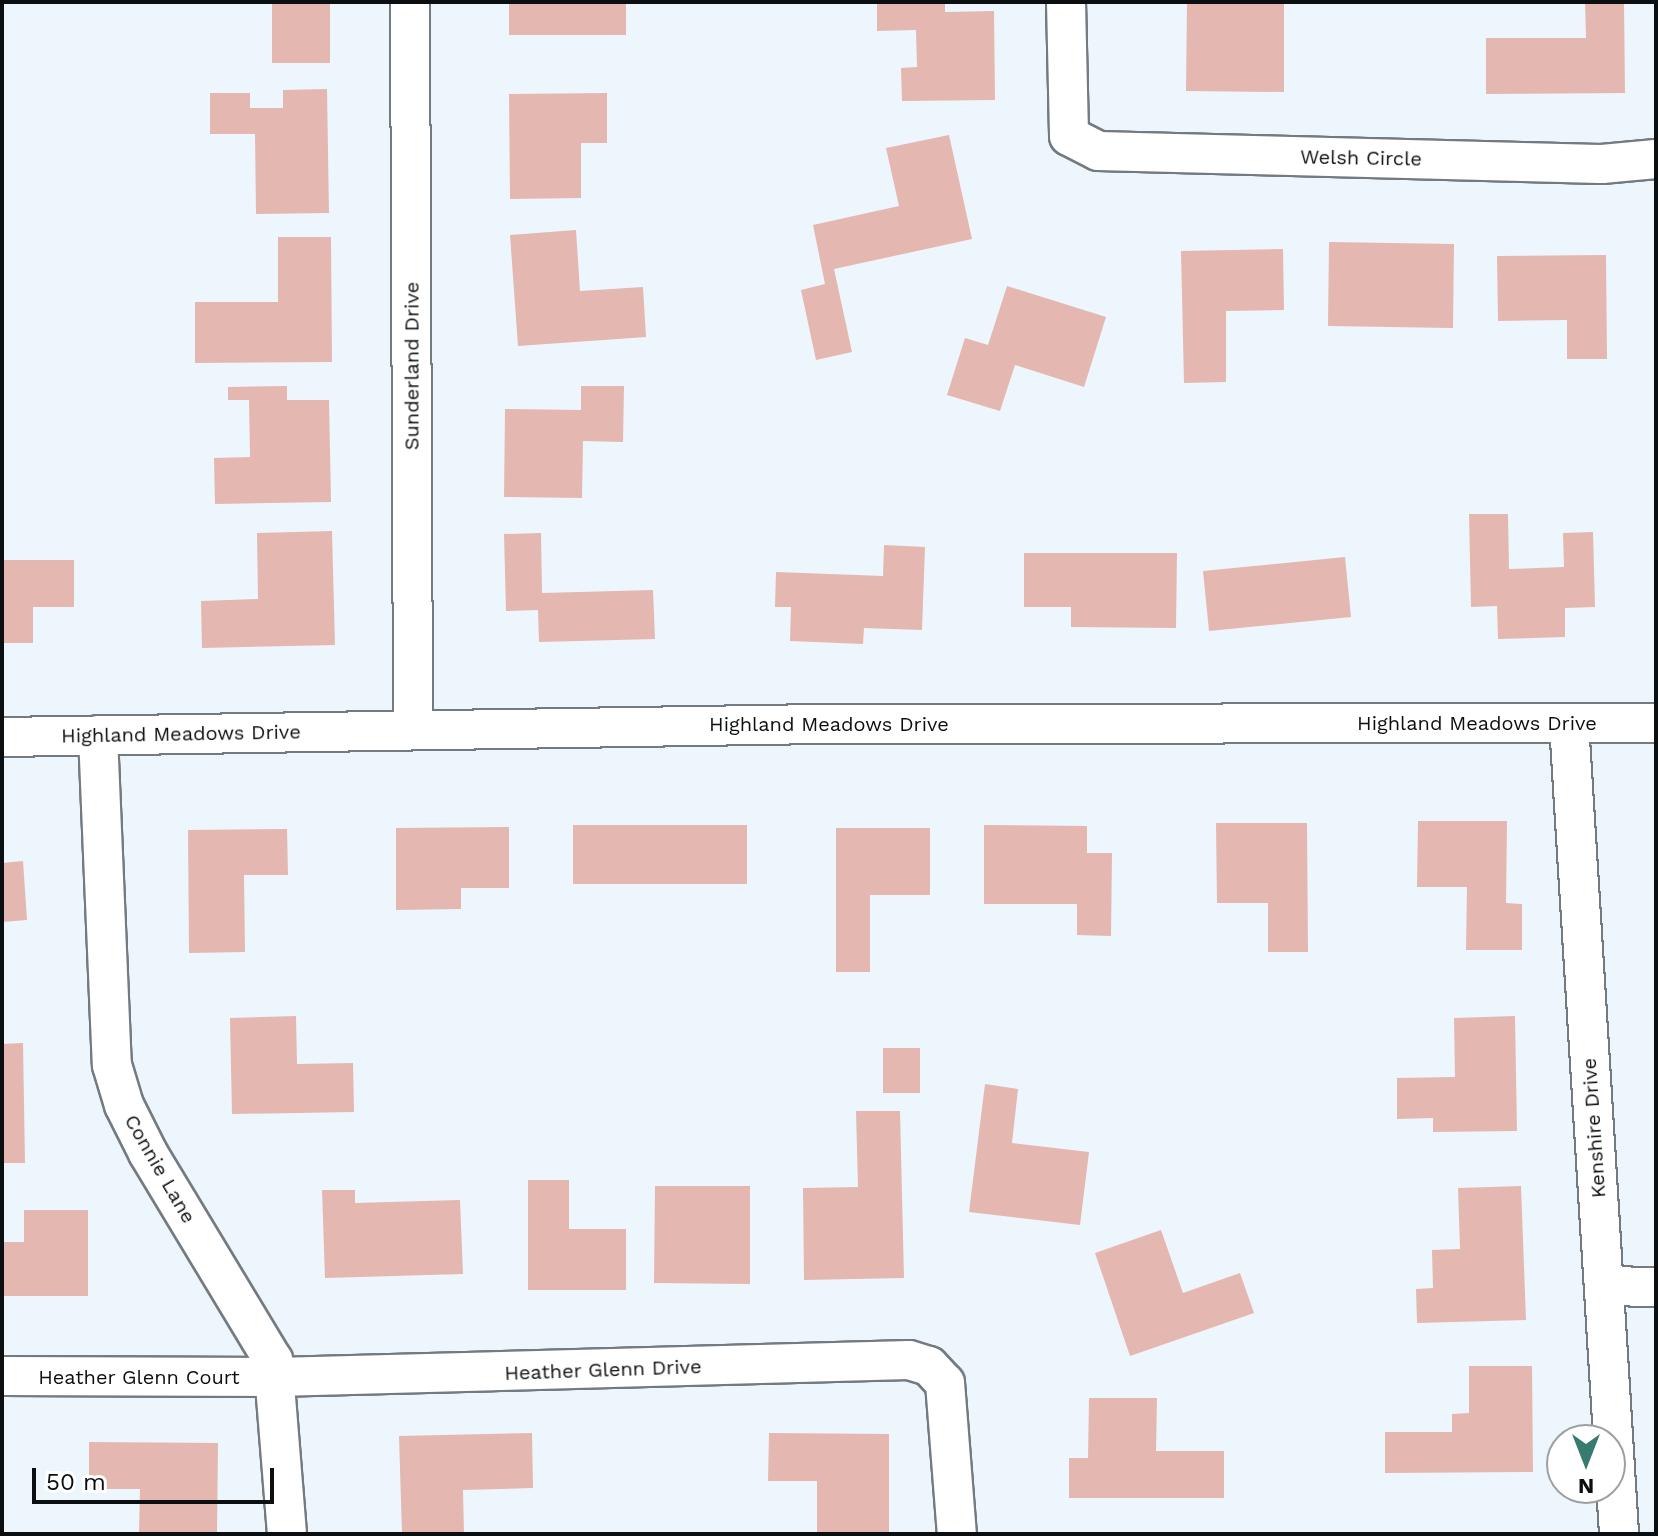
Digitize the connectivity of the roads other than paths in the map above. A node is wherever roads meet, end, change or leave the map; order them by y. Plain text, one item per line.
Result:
1 (410, 2) edge
2 (1066, 2) edge
3 (1656, 159) edge
4 (1569, 723) junction
5 (1656, 723) edge
6 (413, 730) junction
7 (98, 735) junction
8 (2, 737) edge
9 (1604, 1286) junction
10 (1656, 1287) edge
11 (2, 1376) edge
12 (276, 1377) junction
13 (287, 1534) edge
14 (957, 1534) edge
15 (1619, 1534) edge

1 - 6 street, Sunderland Drive
2 - 3 street, Welsh Circle
4 - 5 street, Highland Meadows Drive
4 - 6 street, Highland Meadows Drive
4 - 9 street, Kenshire Drive
6 - 7 street, Highland Meadows Drive
7 - 8 street, Highland Meadows Drive
7 - 12 street, Connie Lane
9 - 10 street
9 - 15 street, Kenshire Drive
11 - 12 street, Heather Glenn Court
12 - 13 street, Connie Lane
12 - 14 street, Heather Glenn Drive

